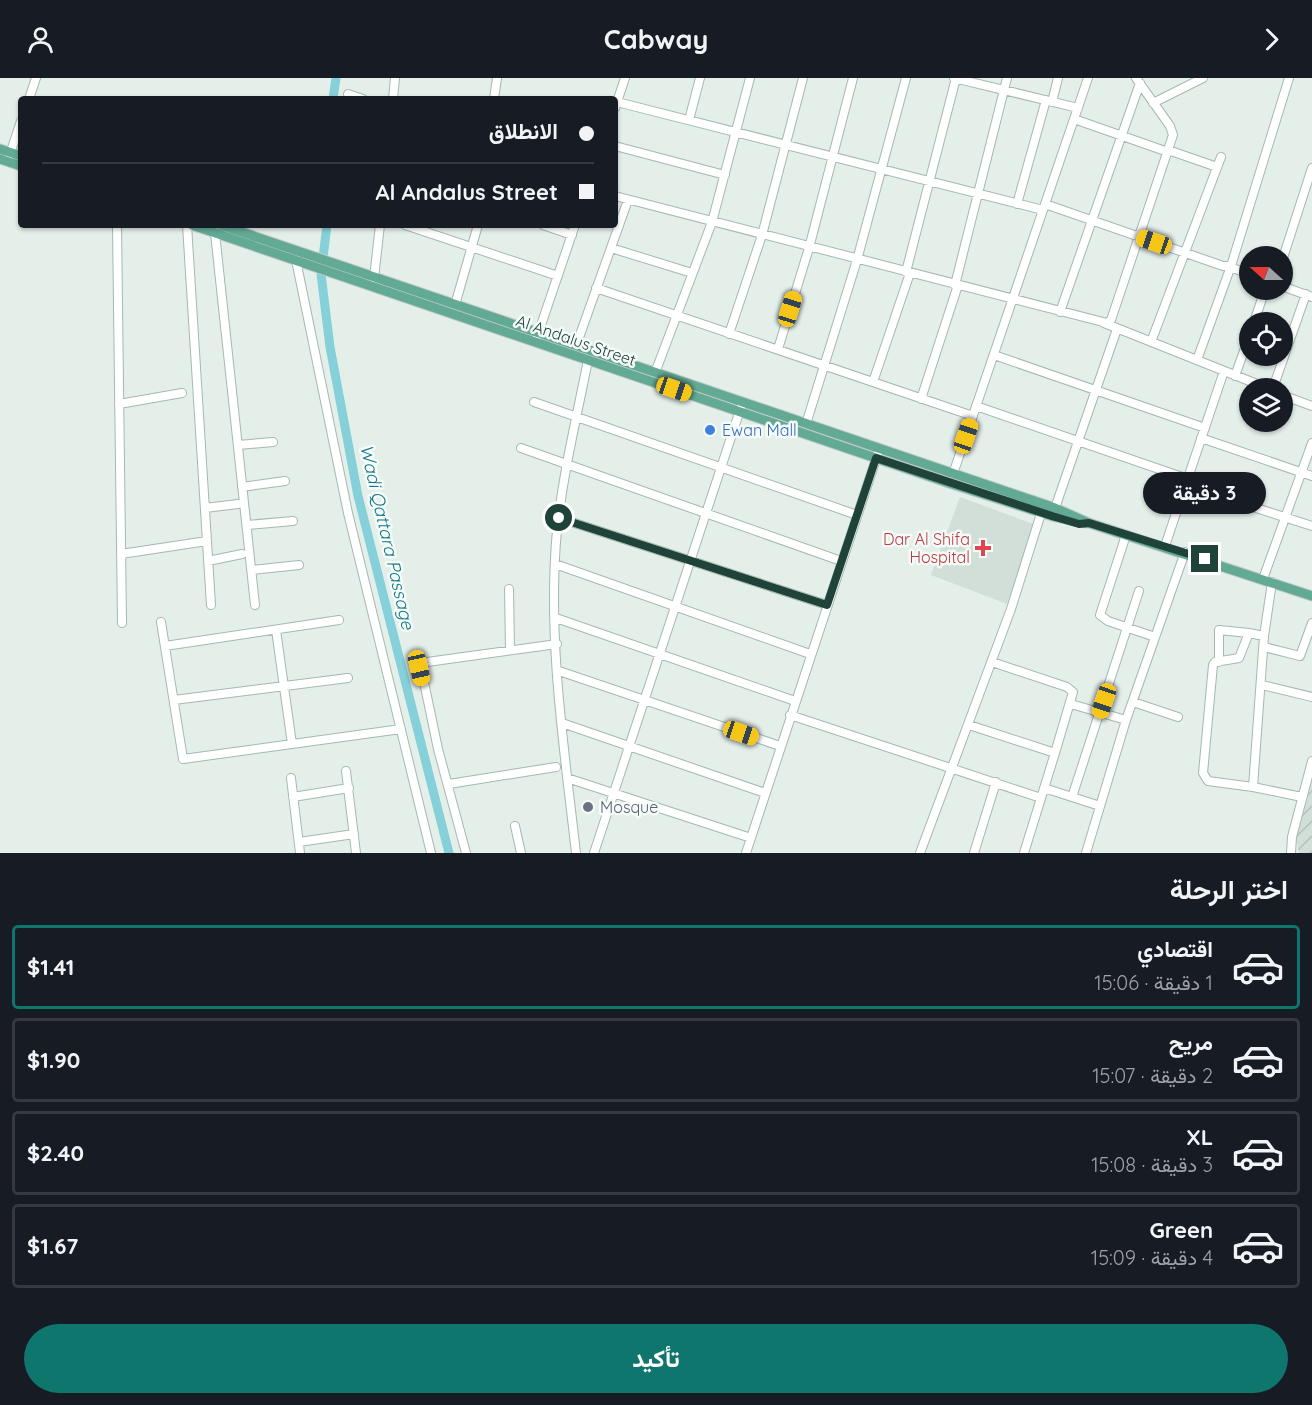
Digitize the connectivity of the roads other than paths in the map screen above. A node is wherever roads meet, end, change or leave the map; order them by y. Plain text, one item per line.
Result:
1 (36, 78) edge
2 (395, 78) edge
3 (497, 78) edge
4 (625, 78) edge
5 (700, 78) edge
6 (750, 78) edge
7 (803, 78) edge
8 (853, 78) edge
9 (906, 78) edge
10 (955, 78) edge
11 (1007, 78) edge
12 (1058, 78) edge
13 (1088, 78) edge
14 (1203, 78) edge
15 (1289, 78) edge
16 (1138, 81) edge
17 (1004, 90) junction
18 (348, 94) dead end
19 (30, 96) edge
20 (354, 96) edge
21 (393, 96) edge
22 (494, 96) edge
23 (618, 99) edge
24 (1049, 101) junction
25 (1153, 103) junction
26 (618, 105) edge
27 (1078, 108) junction
28 (1074, 119) junction
29 (689, 120) junction
30 (18, 128) edge
31 (736, 132) junction
32 (1122, 137) junction
33 (785, 145) junction
34 (618, 147) edge
35 (0, 149) edge
36 (1168, 151) junction
37 (6, 157) edge
38 (832, 157) junction
39 (1221, 157) dead end
40 (1217, 167) junction
41 (882, 170) junction
42 (1311, 172) edge
43 (725, 174) junction
44 (929, 182) junction
45 (978, 194) junction
46 (618, 197) edge
47 (628, 200) junction
48 (1017, 204) junction
49 (1044, 207) junction
50 (1094, 221) junction
51 (712, 222) junction
52 (117, 228) edge
53 (187, 228) edge
54 (380, 228) edge
55 (414, 228) edge
56 (477, 228) edge
57 (552, 228) edge
58 (574, 228) edge
59 (218, 229) edge
60 (572, 235) junction
61 (762, 235) junction
62 (1139, 237) junction
63 (1287, 246) edge
64 (472, 247) junction
65 (611, 248) junction
66 (810, 248) junction
67 (1185, 253) junction
68 (297, 260) junction
69 (857, 260) junction
70 (312, 261) junction
71 (329, 267) junction
72 (1230, 267) junction
73 (1239, 270) edge
74 (692, 273) junction
75 (908, 273) junction
76 (558, 276) junction
77 (374, 278) junction
78 (956, 285) junction
79 (596, 288) junction
80 (1293, 290) edge
81 (1309, 296) edge
82 (1013, 299) junction
83 (455, 305) junction
84 (1060, 312) junction
85 (676, 316) junction
86 (1104, 323) junction
87 (1117, 329) junction
88 (729, 334) junction
89 (537, 338) junction
90 (1151, 342) junction
91 (576, 346) junction
92 (778, 349) junction
93 (994, 355) junction
94 (588, 360) junction
95 (1197, 360) junction
96 (1239, 365) edge
97 (824, 366) junction
98 (1224, 371) junction
99 (655, 373) junction
100 (1235, 376) junction
101 (1240, 378) edge
102 (1278, 378) edge
103 (873, 382) junction
104 (1096, 390) junction
105 (182, 393) dead end
106 (1293, 398) edge
107 (921, 399) junction
108 (534, 402) dead end
109 (119, 404) junction
110 (976, 406) junction
111 (1312, 406) edge
112 (741, 407) junction
113 (973, 416) junction
114 (577, 418) junction
115 (806, 424) junction
116 (1205, 428) junction
117 (1201, 438) junction
118 (1078, 441) junction
119 (273, 442) dead end
120 (1312, 443) edge
121 (238, 445) junction
122 (521, 448) dead end
123 (877, 454) junction
124 (568, 466) junction
125 (720, 469) junction
126 (1301, 472) junction
127 (953, 474) junction
128 (1312, 476) edge
129 (285, 481) dead end
130 (1186, 482) junction
131 (243, 487) junction
132 (238, 504) dead end
133 (205, 508) junction
134 (1043, 508) junction
135 (1055, 508) junction
136 (705, 513) junction
137 (857, 515) junction
138 (559, 518) junction
139 (1285, 518) junction
140 (293, 521) dead end
141 (1089, 523) junction
142 (247, 525) junction
143 (1312, 526) edge
144 (1126, 535) junction
145 (207, 541) junction
146 (1165, 546) junction
147 (1185, 552) junction
148 (121, 554) junction
149 (242, 555) dead end
150 (208, 561) junction
151 (690, 561) junction
152 (841, 561) junction
153 (555, 564) junction
154 (299, 566) dead end
155 (252, 570) junction
156 (1267, 580) junction
157 (509, 590) dead end
158 (1139, 591) dead end
159 (1312, 596) edge
160 (211, 605) dead end
161 (255, 605) dead end
162 (827, 605) junction
163 (674, 606) junction
164 (556, 618) junction
165 (339, 620) dead end
166 (122, 622) dead end
167 (161, 622) dead end
168 (1312, 623) edge
169 (1127, 628) junction
170 (276, 630) junction
171 (1249, 633) junction
172 (1264, 636) junction
173 (1155, 637) junction
174 (557, 644) junction
175 (165, 646) junction
176 (1264, 647) junction
177 (510, 650) junction
178 (659, 653) junction
179 (810, 654) junction
180 (992, 662) junction
181 (1219, 662) junction
182 (559, 671) junction
183 (348, 678) dead end
184 (284, 685) junction
185 (1262, 686) junction
186 (1312, 697) edge
187 (174, 700) junction
188 (644, 700) junction
189 (795, 701) junction
190 (1133, 702) junction
191 (1071, 704) junction
192 (1100, 712) junction
193 (790, 715) junction
194 (1178, 717) dead end
195 (1126, 720) junction
196 (562, 723) junction
197 (969, 725) junction
198 (401, 729) junction
199 (291, 744) junction
200 (780, 746) junction
201 (628, 747) junction
202 (1055, 753) junction
203 (1312, 761) edge
204 (556, 767) dead end
205 (954, 768) junction
206 (346, 771) dead end
207 (291, 778) dead end
208 (567, 778) junction
209 (996, 782) junction
210 (449, 784) junction
211 (1253, 786) junction
212 (349, 788) junction
213 (1044, 788) junction
214 (613, 793) junction
215 (765, 793) junction
216 (293, 797) junction
217 (1072, 797) junction
218 (1302, 797) junction
219 (1041, 798) junction
220 (1100, 806) junction
221 (515, 826) dead end
222 (354, 834) junction
223 (751, 838) junction
224 (299, 842) junction
225 (300, 853) edge
226 (356, 853) edge
227 (431, 853) edge
228 (466, 853) edge
229 (521, 853) edge
230 (576, 853) edge
231 (594, 853) edge
232 (746, 853) edge
233 (920, 853) edge
234 (974, 853) edge
235 (1024, 853) edge
236 (1086, 853) edge
237 (1291, 853) edge

1 - 19 street
2 - 21 street
3 - 22 street
4 - 23 street
5 - 29 street
6 - 31 street
7 - 33 street
8 - 38 street
9 - 41 street
10 - 17 street
10 - 44 street
11 - 17 street
12 - 24 street
13 - 27 street
14 - 25 street
15 - 72 street
16 - 25 street
16 - 32 street
17 - 24 street
17 - 45 street
18 - 20 street
24 - 27 street
24 - 48 street
25 - 36 street
26 - 29 street
27 - 28 street
28 - 32 street
28 - 49 street
29 - 31 street
30 - 37 street
31 - 33 street
31 - 43 street
32 - 36 street
32 - 50 street
33 - 38 street
33 - 61 street
34 - 43 street
35 - 37 main road
36 - 40 street
36 - 62 street
38 - 41 street
38 - 66 street
39 - 40 street
40 - 67 street
41 - 44 street
41 - 69 street
42 - 63 street
43 - 51 street
44 - 45 street
44 - 75 street
45 - 48 street
45 - 78 street
46 - 47 street
47 - 51 street
47 - 65 street
48 - 49 street
49 - 50 street
49 - 82 street
50 - 62 street
50 - 84 street
51 - 61 street
51 - 74 street
52 - 109 street
53 - 133 street
54 - 77 street
55 - 64 street
56 - 64 street
57 - 60 street
58 - 60 street
59 - 68 main road, Al Andalus Street
59 - 70 main road, Al Andalus Street
59 - 121 street
60 - 76 street
61 - 66 street
61 - 88 street
62 - 67 street
62 - 86 street
64 - 76 street
64 - 83 street
65 - 74 street
65 - 79 street
66 - 69 street
66 - 92 street
67 - 72 street
67 - 90 street
68 - 70 main road, Al Andalus Street
68 - 198 street
69 - 75 street
69 - 97 street
70 - 71 main road, Al Andalus Street
71 - 77 main road, Al Andalus Street
71 - 89 main road, Al Andalus Street
72 - 73 street
72 - 95 street
74 - 85 street
75 - 78 street
75 - 103 street
76 - 89 street
77 - 83 main road, Al Andalus Street
78 - 82 street
78 - 107 street
79 - 85 street
79 - 91 street
80 - 81 street
81 - 102 street
82 - 84 street
82 - 93 street
83 - 89 main road, Al Andalus Street
84 - 86 street
85 - 88 street
85 - 99 street
86 - 87 street
87 - 90 street
87 - 104 street
88 - 92 street
89 - 91 main road, Al Andalus Street
89 - 94 main road, Al Andalus Street
90 - 95 street
91 - 99 main road, Al Andalus Street
92 - 97 street
93 - 104 street
93 - 110 street
94 - 112 main road, Al Andalus Street
94 - 114 street
95 - 98 street
96 - 100 street
97 - 103 street
97 - 115 street
98 - 100 street
98 - 116 street
99 - 112 main road, Al Andalus Street
100 - 101 street
103 - 107 street
104 - 116 street
104 - 118 street
105 - 109 street
106 - 111 street
107 - 113 street
108 - 114 street
109 - 148 street
110 - 113 street
110 - 118 street
112 - 115 main road, Al Andalus Street
112 - 123 main road, Al Andalus Street
112 - 125 street
113 - 127 street
114 - 124 street
114 - 125 street
115 - 123 main road, Al Andalus Street
116 - 117 street
117 - 126 street
117 - 130 street
118 - 130 street
118 - 135 street
119 - 121 street
120 - 126 street
121 - 131 street
122 - 124 street
123 - 127 main road, Al Andalus Street
123 - 134 main road, Al Andalus Street
123 - 137 street
124 - 136 street
124 - 138 street
125 - 136 street
125 - 137 street
126 - 128 street
126 - 139 street
127 - 134 main road, Al Andalus Street
129 - 131 street
130 - 139 street
130 - 146 street
131 - 142 street
132 - 133 street
133 - 145 street
134 - 135 main road, Al Andalus Street
134 - 141 main road, Al Andalus Street
134 - 180 street
135 - 141 main road, Al Andalus Street
136 - 151 street
136 - 152 street
137 - 152 street
138 - 151 street
138 - 153 street
139 - 143 street
139 - 156 street
140 - 142 street
141 - 144 main road, Al Andalus Street
142 - 155 street
144 - 146 main road, Al Andalus Street
144 - 169 street
145 - 148 street
145 - 150 street
146 - 147 main road, Al Andalus Street
147 - 156 main road, Al Andalus Street
147 - 173 street
148 - 166 street
149 - 150 street
150 - 160 street
151 - 162 street
151 - 163 street
152 - 162 street
153 - 163 street
153 - 164 street
154 - 155 street
155 - 161 street
156 - 159 main road, Al Andalus Street
156 - 172 street
157 - 177 street
158 - 169 street
162 - 179 street
163 - 178 street
163 - 179 street
164 - 174 street
164 - 178 street
165 - 170 street
167 - 175 street
168 - 176 street
169 - 173 street
169 - 192 street
170 - 175 street
170 - 184 street
171 - 172 street
171 - 181 street
171 - 181 street
172 - 176 street
173 - 190 street
174 - 177 street
174 - 182 street
175 - 187 street
176 - 185 street
177 - 210 street
178 - 188 street
178 - 189 street
179 - 189 street
180 - 191 street
180 - 197 street
181 - 211 street
182 - 188 street
182 - 196 street
183 - 184 street
184 - 187 street
184 - 199 street
185 - 186 street
185 - 211 street
187 - 199 street
188 - 200 street
188 - 201 street
189 - 193 street
190 - 194 street
190 - 195 street
191 - 192 street
191 - 202 street
192 - 195 street
192 - 217 street
193 - 200 street
193 - 205 street
195 - 220 street
196 - 201 street
196 - 208 street
197 - 202 street
197 - 205 street
198 - 199 street
198 - 227 street
200 - 215 street
201 - 214 street
201 - 215 street
202 - 213 street
203 - 218 street
204 - 210 street
205 - 209 street
205 - 233 street
206 - 212 street
207 - 216 street
208 - 214 street
208 - 230 street
209 - 219 street
209 - 234 street
210 - 228 street
211 - 218 street
212 - 216 street
212 - 222 street
213 - 217 street
213 - 219 street
214 - 223 street
214 - 231 street
215 - 223 street
216 - 224 street
217 - 220 street
218 - 237 street
219 - 235 street
220 - 236 street
221 - 229 street
222 - 224 street
222 - 226 street
223 - 232 street
224 - 225 street

